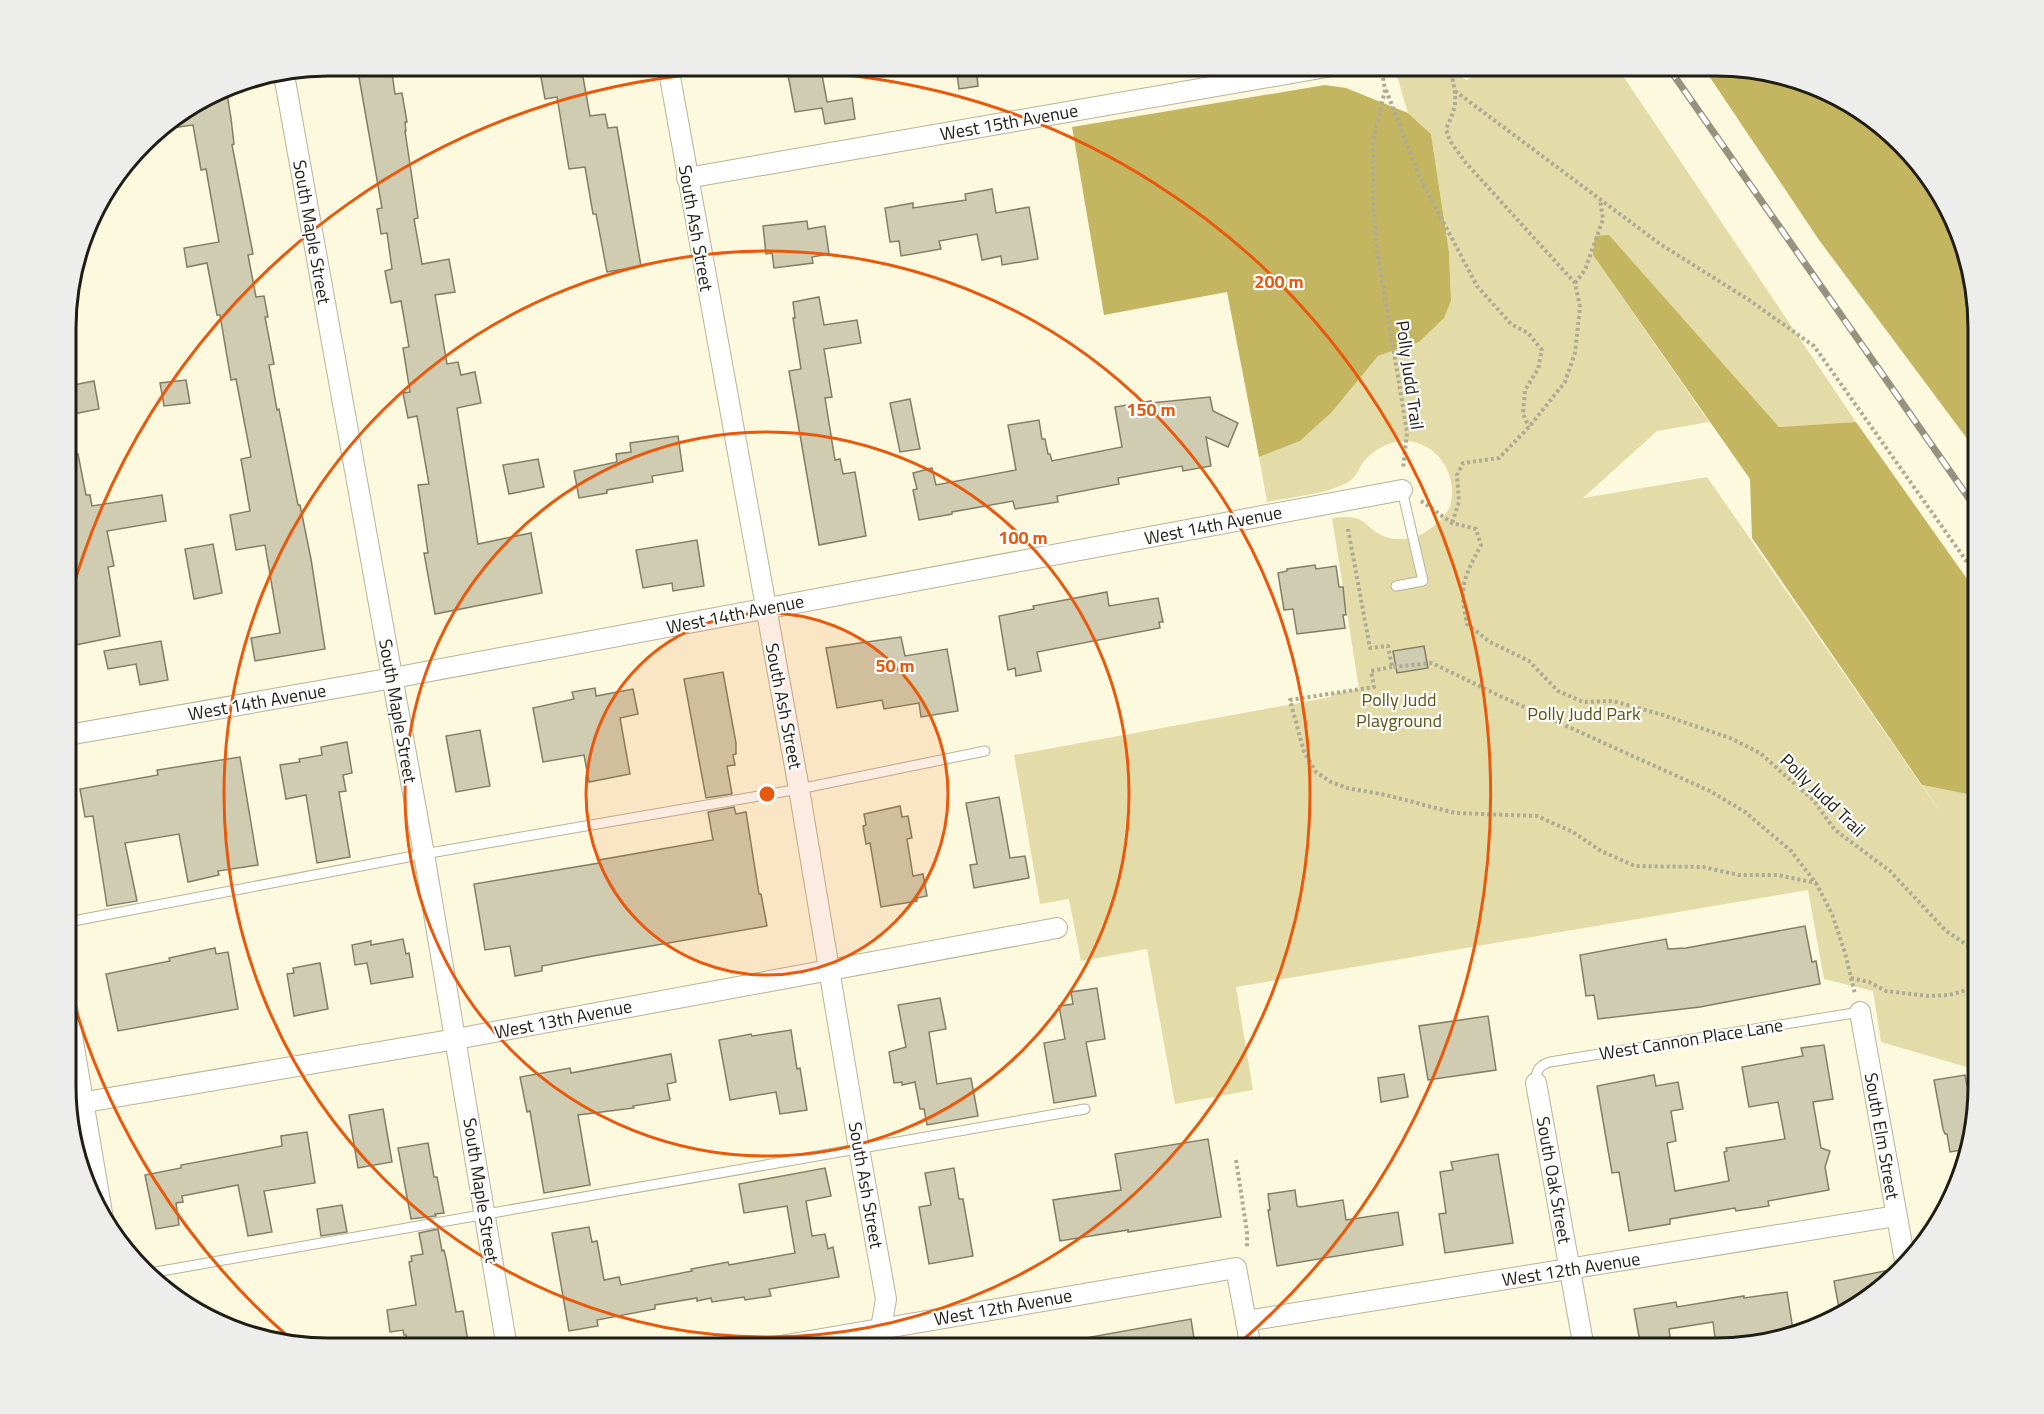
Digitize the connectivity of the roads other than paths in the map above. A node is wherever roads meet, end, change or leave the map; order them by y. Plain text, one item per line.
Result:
1 (670, 77) edge
2 (1269, 77) edge
3 (285, 80) edge
4 (687, 178) junction
5 (1402, 490) joint
6 (1396, 586) dead end
7 (766, 608) junction
8 (393, 678) junction
9 (76, 734) edge
10 (985, 751) dead end
11 (800, 789) junction
12 (424, 854) junction
13 (76, 920) edge
14 (1057, 928) dead end
15 (829, 969) junction
16 (1860, 1012) joint
17 (456, 1039) junction
18 (1536, 1083) joint
19 (77, 1103) edge
20 (1085, 1109) dead end
21 (78, 1113) edge
22 (859, 1149) junction
23 (93, 1175) edge
24 (485, 1216) junction
25 (1896, 1216) junction
26 (1904, 1254) edge
27 (1570, 1269) junction
28 (158, 1272) edge
29 (1246, 1321) junction
30 (881, 1328) junction
31 (505, 1338) edge
32 (825, 1338) edge
33 (882, 1338) edge
34 (1249, 1338) edge
35 (1582, 1338) edge

1 - 4 street, South Ash Street
2 - 4 street, West 15th Avenue
3 - 8 street, South Maple Street
4 - 7 street, South Ash Street
5 - 6 lane
5 - 7 street, West 14th Avenue
7 - 8 street, West 14th Avenue
7 - 11 street, South Ash Street
8 - 9 street, West 14th Avenue
8 - 12 street, South Maple Street
10 - 11 lane
11 - 12 lane
11 - 15 street, South Ash Street
12 - 13 lane
12 - 17 street, South Maple Street
14 - 15 street, West 13th Avenue
15 - 17 street, West 13th Avenue
15 - 22 street, South Ash Street
16 - 18 lane, West Cannon Place Lane
16 - 25 street, South Elm Street
17 - 19 street, West 13th Avenue
17 - 24 street, South Maple Street
18 - 27 street, South Oak Street
20 - 22 lane
21 - 23 street
22 - 24 lane
22 - 30 street, South Ash Street
24 - 28 lane
24 - 31 street, South Maple Street
25 - 26 street, South Elm Street
25 - 27 street, West 12th Avenue
27 - 29 street, West 12th Avenue
27 - 35 street, South Oak Street
29 - 30 street, West 12th Avenue
29 - 34 street
30 - 32 street, West 12th Avenue
30 - 33 street, South Ash Street

